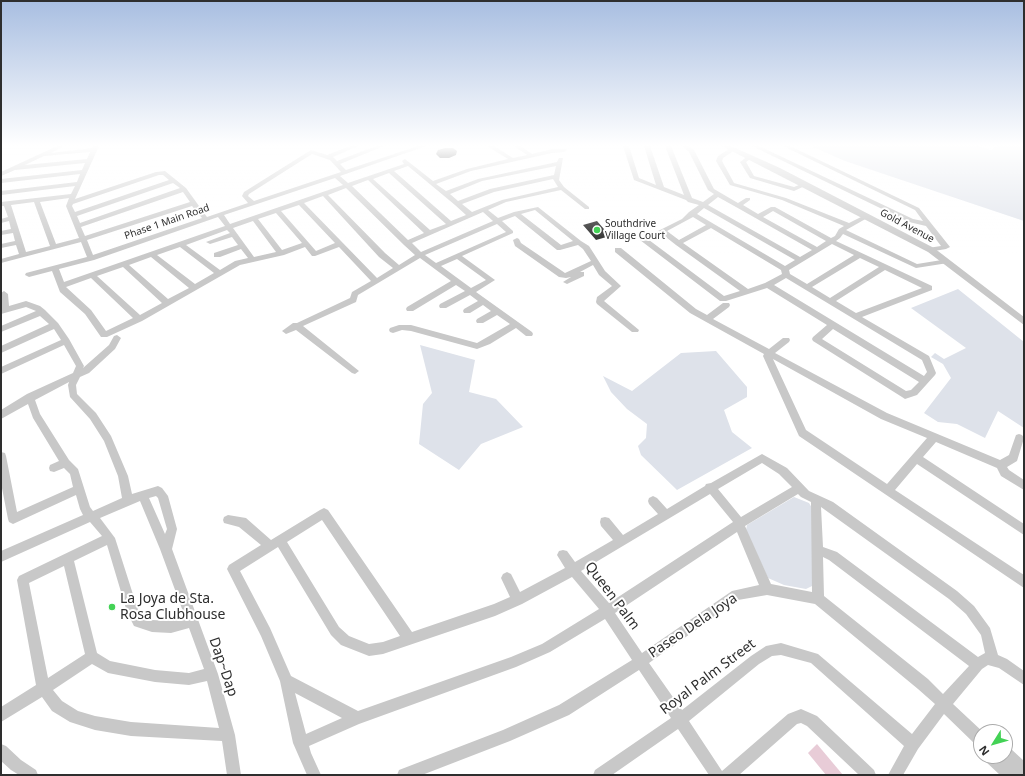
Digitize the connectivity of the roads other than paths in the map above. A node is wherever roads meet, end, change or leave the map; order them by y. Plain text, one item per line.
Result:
1 (130, 182) edge
2 (168, 182) edge
3 (176, 182) edge
4 (263, 182) edge
5 (315, 182) edge
6 (343, 182) edge
7 (357, 182) edge
8 (374, 182) edge
9 (403, 182) edge
10 (474, 182) edge
11 (530, 182) edge
12 (558, 182) edge
13 (644, 182) edge
14 (659, 182) edge
15 (682, 182) edge
16 (707, 182) edge
17 (731, 182) edge
18 (770, 182) edge
19 (799, 182) edge
20 (832, 182) edge
21 (861, 182) edge
22 (80, 183) joint
23 (432, 183) edge
24 (804, 185) junction
25 (347, 186) junction
26 (562, 188) junction
27 (184, 189) junction
28 (661, 189) junction
29 (1, 193) edge
30 (324, 194) junction
31 (445, 194) junction
32 (718, 194) junction
33 (74, 196) junction
34 (748, 199) dead end
35 (36, 200) junction
36 (690, 201) junction
37 (71, 202) junction
38 (300, 202) junction
39 (194, 203) junction
40 (4, 204) edge
41 (253, 204) junction
42 (457, 204) junction
43 (702, 204) junction
44 (738, 206) junction
45 (587, 208) dead end
46 (277, 210) junction
47 (484, 210) junction
48 (516, 213) junction
49 (691, 213) junction
50 (73, 215) junction
51 (220, 215) junction
52 (470, 215) junction
53 (867, 216) junction
54 (758, 217) junction
55 (12, 218) junction
56 (254, 218) junction
57 (206, 220) junction
58 (1, 221) edge
59 (498, 221) junction
60 (450, 224) junction
61 (928, 224) junction
62 (711, 225) junction
63 (850, 225) junction
64 (78, 226) junction
65 (229, 227) junction
66 (15, 230) junction
67 (842, 230) junction
68 (662, 231) junction
69 (1, 233) edge
70 (429, 233) junction
71 (234, 234) junction
72 (83, 239) junction
73 (517, 240) dead end
74 (831, 241) junction
75 (19, 242) junction
76 (210, 242) dead end
77 (579, 242) junction
78 (406, 243) junction
79 (678, 243) junction
80 (181, 244) junction
81 (306, 244) junction
82 (339, 244) junction
83 (1, 246) edge
84 (242, 246) junction
85 (54, 247) junction
86 (618, 250) dead end
87 (817, 250) junction
88 (931, 250) junction
89 (281, 253) junction
90 (152, 254) junction
91 (23, 255) junction
92 (217, 255) dead end
93 (420, 255) junction
94 (859, 255) junction
95 (457, 256) junction
96 (91, 258) junction
97 (252, 259) junction
98 (802, 260) junction
99 (1, 261) edge
100 (945, 261) junction
101 (124, 264) junction
102 (595, 264) junction
103 (435, 266) junction
104 (884, 267) junction
105 (55, 268) junction
106 (398, 268) junction
107 (785, 272) junction
108 (219, 273) junction
109 (29, 275) dead end
110 (92, 275) junction
111 (376, 281) junction
112 (456, 282) junction
113 (567, 282) dead end
114 (768, 285) junction
115 (60, 286) junction
116 (193, 287) junction
117 (806, 287) junction
118 (469, 291) junction
119 (747, 292) junction
120 (4, 294) dead end
121 (483, 301) junction
122 (831, 301) junction
123 (167, 303) junction
124 (726, 305) dead end
125 (443, 306) dead end
126 (410, 309) dead end
127 (3, 310) edge
128 (467, 311) dead end
129 (497, 311) junction
130 (42, 312) junction
131 (856, 316) junction
132 (140, 319) junction
133 (707, 319) junction
134 (480, 321) dead end
135 (1024, 322) edge
136 (834, 324) junction
137 (55, 325) junction
138 (296, 325) junction
139 (515, 325) junction
140 (1, 329) edge
141 (393, 330) dead end
142 (635, 330) dead end
143 (286, 331) dead end
144 (529, 334) dead end
145 (117, 338) dead end
146 (786, 340) dead end
147 (66, 341) junction
148 (1, 350) edge
149 (769, 352) junction
150 (1, 371) edge
151 (355, 371) dead end
152 (77, 375) junction
153 (924, 381) junction
154 (30, 398) junction
155 (1, 415) edge
156 (934, 437) junction
157 (1019, 438) dead end
158 (1020, 450) edge
159 (1, 456) edge
160 (916, 458) junction
161 (64, 463) junction
162 (1002, 465) junction
163 (54, 468) dead end
164 (1024, 485) edge
165 (710, 487) junction
166 (799, 488) junction
167 (79, 489) junction
168 (888, 491) junction
169 (143, 496) junction
170 (128, 500) junction
171 (816, 500) junction
172 (654, 501) dead end
173 (665, 514) junction
174 (90, 516) junction
175 (228, 520) dead end
176 (605, 522) dead end
177 (739, 524) junction
178 (1024, 530) edge
179 (110, 538) junction
180 (621, 541) junction
181 (275, 543) junction
182 (166, 549) junction
183 (817, 550) junction
184 (563, 556) dead end
185 (1, 557) edge
186 (68, 558) junction
187 (573, 570) junction
188 (507, 578) dead end
189 (1024, 582) edge
190 (767, 589) junction
191 (818, 599) junction
192 (518, 600) junction
193 (607, 611) junction
194 (191, 621) junction
195 (409, 639) junction
196 (92, 657) junction
197 (993, 659) junction
198 (640, 662) junction
199 (978, 665) junction
200 (212, 674) junction
201 (1024, 679) edge
202 (286, 681) junction
203 (43, 688) junction
204 (943, 703) junction
205 (1, 715) edge
206 (357, 718) junction
207 (680, 720) junction
208 (973, 731) edge
209 (228, 736) junction
210 (300, 743) junction
211 (913, 744) junction
212 (1, 751) edge
213 (1013, 761) edge
214 (998, 764) edge
215 (1024, 771) edge
216 (31, 775) edge
217 (234, 775) edge
218 (314, 775) edge
219 (404, 775) edge
220 (600, 775) edge
221 (717, 775) edge
222 (728, 775) edge
223 (869, 775) edge
224 (895, 775) edge
225 (1010, 775) edge

1 - 37 street
2 - 50 street
3 - 27 street
4 - 41 street
5 - 41 street, Phase 1 Main Road
6 - 25 street
7 - 25 street
8 - 70 street
9 - 60 street
10 - 31 street
11 - 42 street
12 - 26 street
13 - 28 street
14 - 28 street
15 - 36 street
16 - 32 street
17 - 63 street
18 - 24 street
19 - 24 street, Gold Avenue
20 - 61 street
21 - 61 street
22 - 29 street
22 - 33 street
23 - 31 street
24 - 53 street, Gold Avenue
25 - 30 street
25 - 78 street
26 - 45 street
26 - 47 street
27 - 39 street
27 - 64 street
28 - 36 street
30 - 38 street
30 - 106 street
31 - 42 street
32 - 43 street
32 - 44 street
33 - 35 street
33 - 37 street
34 - 44 street
35 - 40 street
35 - 85 street
36 - 43 street
37 - 50 street
38 - 46 street
38 - 82 street
39 - 57 street
39 - 72 street
40 - 55 street
41 - 51 street, Phase 1 Main Road
42 - 52 street
43 - 49 street
43 - 98 street
44 - 54 street
46 - 56 street
46 - 81 street
47 - 52 street
47 - 59 street
48 - 59 street
48 - 77 street
48 - 77 street
49 - 62 street
49 - 68 street
50 - 64 street
51 - 57 street, Phase 1 Main Road
51 - 65 street
52 - 60 street
53 - 63 street
53 - 88 street, Gold Avenue
54 - 74 street
54 - 87 street
55 - 58 street
55 - 66 street
56 - 65 street
56 - 89 street
57 - 96 street, Phase 1 Main Road
59 - 93 street
59 - 95 street
60 - 70 street
61 - 88 street
62 - 79 street
62 - 107 street
63 - 67 street
64 - 72 street
65 - 71 street
65 - 80 street
66 - 69 street
66 - 75 street
67 - 74 street
67 - 100 street
68 - 79 street
68 - 119 street
70 - 78 street
71 - 76 street
71 - 84 street
72 - 85 street
72 - 96 street
73 - 102 street
74 - 87 street
74 - 94 street
75 - 83 street
75 - 91 street
77 - 102 street
78 - 93 street
79 - 119 street
80 - 90 street
80 - 108 street
81 - 82 street
81 - 89 street
82 - 111 street
84 - 92 street
84 - 97 street
85 - 91 street
86 - 133 street
87 - 98 street
88 - 100 street, Gold Avenue
89 - 97 street
90 - 101 street
90 - 116 street
91 - 99 street
93 - 103 street
93 - 106 street
94 - 104 street
94 - 117 street
95 - 103 street
95 - 118 street
96 - 105 street, Phase 1 Main Road
97 - 108 street
98 - 107 street
100 - 135 street, Gold Avenue
101 - 110 street
101 - 123 street
102 - 113 street
102 - 142 street
103 - 112 street
104 - 122 street
104 - 131 street
105 - 109 street, Phase 1 Main Road
105 - 115 street
106 - 111 street
107 - 114 street
107 - 117 street
108 - 116 street
110 - 115 street
110 - 132 street
111 - 138 street
112 - 118 street
112 - 126 street
114 - 119 street
114 - 136 street
115 - 132 street
116 - 123 street
117 - 122 street
118 - 121 street
118 - 125 street
120 - 127 street
121 - 128 street
121 - 129 street
122 - 131 street
123 - 132 street
124 - 133 street
127 - 130 street
129 - 134 street
129 - 139 street
130 - 137 street
130 - 140 street
131 - 153 street
133 - 149 street
136 - 153 street
136 - 153 street
137 - 147 street
137 - 148 street
138 - 143 street
138 - 151 street
139 - 141 street
139 - 144 street
145 - 152 street
146 - 149 street
147 - 150 street
147 - 152 street
149 - 156 street
149 - 168 street
152 - 154 street
152 - 170 street
154 - 155 street
154 - 161 street
156 - 160 street
156 - 162 street
157 - 158 street
158 - 162 street
159 - 167 street
160 - 168 street
160 - 178 street
161 - 163 street
161 - 167 street
162 - 164 street
165 - 166 street
165 - 173 street
165 - 177 street
166 - 171 street
166 - 177 street
167 - 174 street
168 - 189 street
169 - 170 street
169 - 182 street, Dap~Dap
169 - 182 street
170 - 174 street
171 - 183 street
171 - 197 street
172 - 173 street
173 - 180 street
174 - 179 street
174 - 185 street
175 - 181 street
176 - 180 street
177 - 190 street
177 - 193 street
179 - 186 street
179 - 194 street
180 - 187 street
181 - 195 street
181 - 195 street
181 - 202 street
182 - 194 street, Dap~Dap
183 - 191 street
183 - 199 street
184 - 187 street, Queen Palm
186 - 196 street
186 - 203 street
187 - 192 street
187 - 193 street, Queen Palm
188 - 192 street
190 - 191 street, Paseo Dela Joya
190 - 198 street, Paseo Dela Joya
191 - 204 street, Paseo Dela Joya
192 - 195 street
193 - 198 street, Queen Palm
193 - 206 street
194 - 200 street, Dap~Dap
196 - 200 street
196 - 203 street
197 - 199 street
197 - 201 street
198 - 207 street, Queen Palm
198 - 219 street, Paseo Dela Joya
199 - 204 street
200 - 209 street, Dap~Dap
202 - 206 street
202 - 210 street
203 - 205 street
203 - 209 street
204 - 208 street, Paseo Dela Joya
204 - 211 street
206 - 210 street
207 - 211 street, Royal Palm Street
207 - 220 street, Royal Palm Street
207 - 221 street, Queen Palm
209 - 217 street, Dap~Dap
210 - 218 street
211 - 224 street
212 - 216 street
213 - 215 street
214 - 225 street
222 - 223 street

